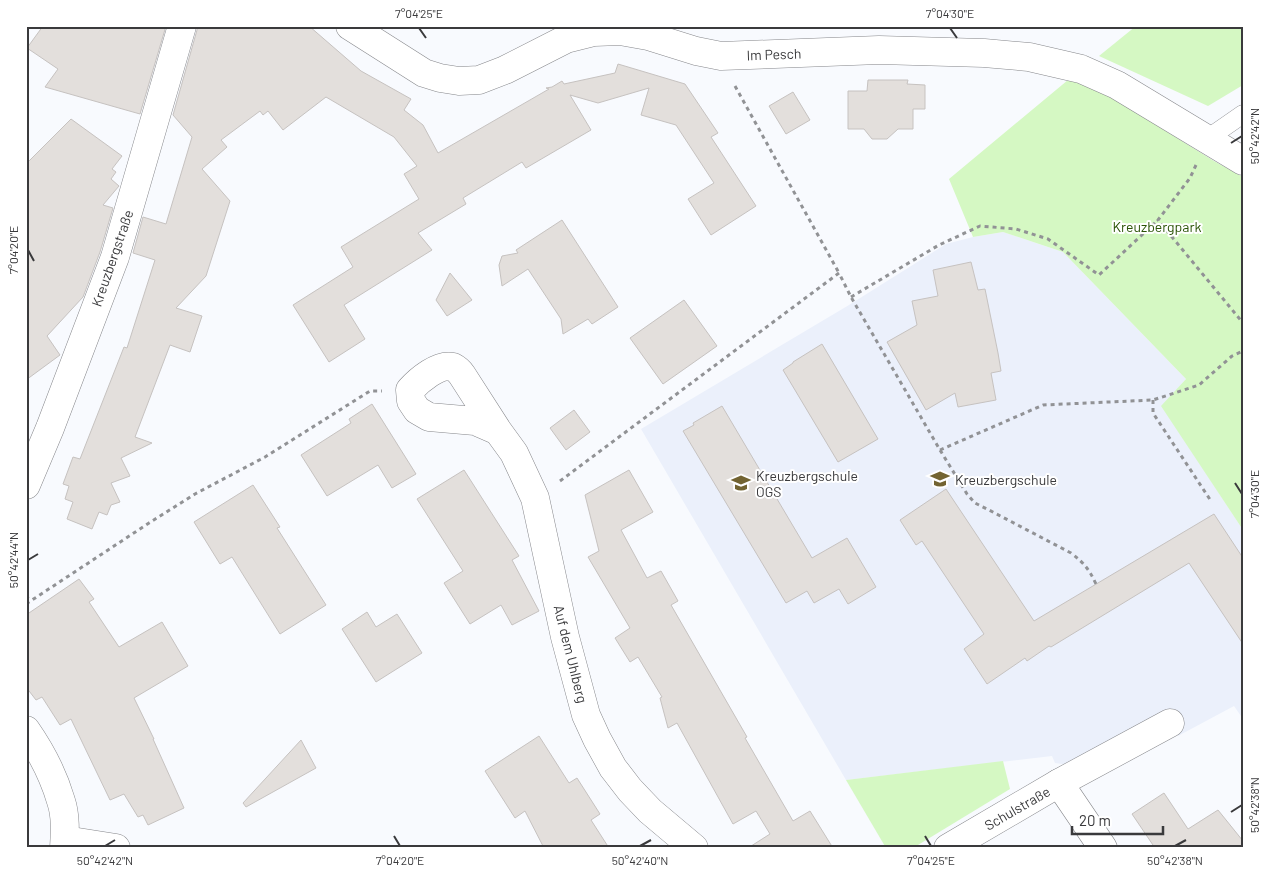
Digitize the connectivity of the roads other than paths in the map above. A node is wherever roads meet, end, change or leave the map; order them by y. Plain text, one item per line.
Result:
1 (182, 26) edge
2 (350, 26) edge
3 (1243, 114) edge
4 (1207, 139) junction
5 (1243, 161) edge
6 (498, 431) dead end
7 (26, 485) edge
8 (1170, 723) dead end
9 (26, 730) edge
10 (1059, 783) junction
11 (64, 844) edge
12 (116, 848) edge
13 (694, 848) edge
14 (948, 848) edge
15 (1103, 848) edge

1 - 7 street, Kreuzbergstraße
2 - 4 street, Im Pesch
3 - 4 lane
4 - 5 street, Im Pesch
6 - 13 street, Auf dem Uhlberg
8 - 10 street, Schulstraße
9 - 11 street
10 - 14 street, Schulstraße
10 - 15 street, Schulstraße
11 - 12 street

